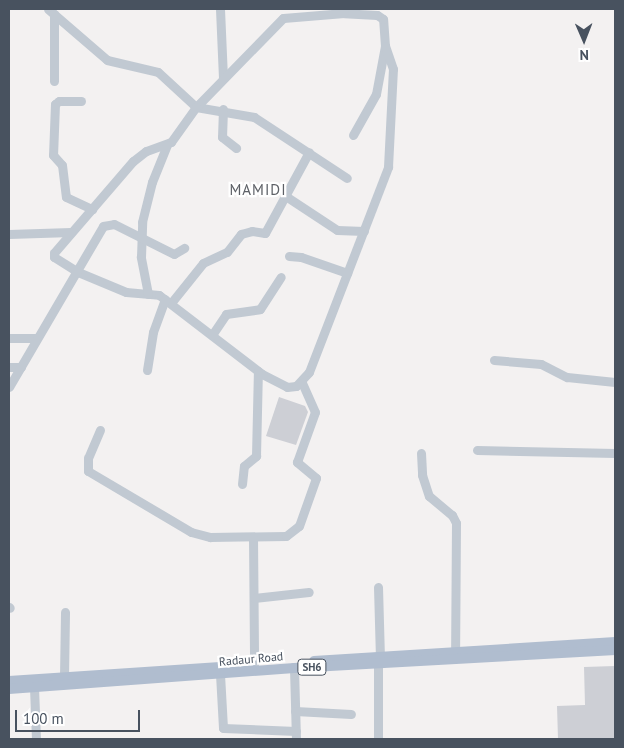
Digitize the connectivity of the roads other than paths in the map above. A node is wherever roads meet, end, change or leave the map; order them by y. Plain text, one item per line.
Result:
1 (220, 9) edge
2 (51, 11) edge
3 (385, 46) junction
4 (223, 78) junction
5 (54, 81) dead end
6 (80, 100) dead end
7 (196, 107) junction
8 (223, 110) junction
9 (353, 135) dead end
10 (167, 145) junction
11 (236, 148) dead end
12 (309, 152) junction
13 (347, 178) dead end
14 (287, 197) junction
15 (92, 210) junction
16 (364, 231) junction
17 (71, 232) junction
18 (9, 234) edge
19 (140, 239) junction
20 (184, 248) dead end
21 (289, 256) dead end
22 (78, 272) junction
23 (347, 273) junction
24 (281, 277) dead end
25 (148, 294) junction
26 (168, 300) junction
27 (212, 335) junction
28 (9, 338) edge
29 (37, 338) junction
30 (494, 360) dead end
31 (9, 367) edge
32 (21, 367) junction
33 (147, 370) dead end
34 (258, 372) junction
35 (615, 382) edge
36 (302, 383) junction
37 (9, 387) edge
38 (100, 430) dead end
39 (477, 450) dead end
40 (421, 453) dead end
41 (615, 454) edge
42 (242, 484) dead end
43 (253, 537) junction
44 (378, 587) dead end
45 (309, 592) dead end
46 (254, 598) junction
47 (65, 612) dead end
48 (615, 642) edge
49 (615, 650) edge
50 (455, 652) junction
51 (379, 661) junction
52 (254, 664) junction
53 (294, 668) junction
54 (220, 674) junction
55 (64, 677) junction
56 (9, 681) edge
57 (34, 688) junction
58 (9, 689) edge
59 (295, 711) junction
60 (350, 714) dead end
61 (234, 735) edge
62 (296, 735) edge
63 (36, 739) edge
64 (378, 739) edge

1 - 4 street
2 - 5 street
2 - 7 street
3 - 4 street
3 - 9 street
3 - 16 street
4 - 7 street
6 - 15 street
7 - 8 street
7 - 10 street
8 - 11 street
8 - 12 street
10 - 15 street
10 - 19 street
12 - 13 street
12 - 14 street
14 - 16 street
14 - 26 street
15 - 17 street
16 - 23 street
17 - 18 street
17 - 22 street
19 - 20 street
19 - 22 street
19 - 25 street
21 - 23 street
22 - 25 street
22 - 29 street
23 - 36 street
24 - 27 street
25 - 26 street
26 - 27 street
26 - 33 street
27 - 34 street
28 - 29 street
29 - 32 street
30 - 35 street
31 - 32 street
32 - 37 street
34 - 36 street
34 - 42 street
36 - 43 street
38 - 43 street
39 - 41 street
40 - 50 street
43 - 46 street
44 - 51 street
45 - 46 street
46 - 52 street
47 - 55 street
48 - 50 main road, Radaur Road / SH6
49 - 51 main road, Radaur Road / SH6
50 - 51 main road, Radaur Road / SH6
51 - 52 main road, Radaur Road / SH6
51 - 53 main road, Radaur Road / SH6
51 - 64 street
52 - 55 main road, Radaur Road / SH6
53 - 54 main road, Radaur Road / SH6
53 - 59 street
54 - 57 main road, Radaur Road / SH6
54 - 61 street
55 - 56 main road, Radaur Road / SH6
57 - 58 main road, Radaur Road / SH6
57 - 63 street
59 - 60 street
59 - 62 street
61 - 62 street

